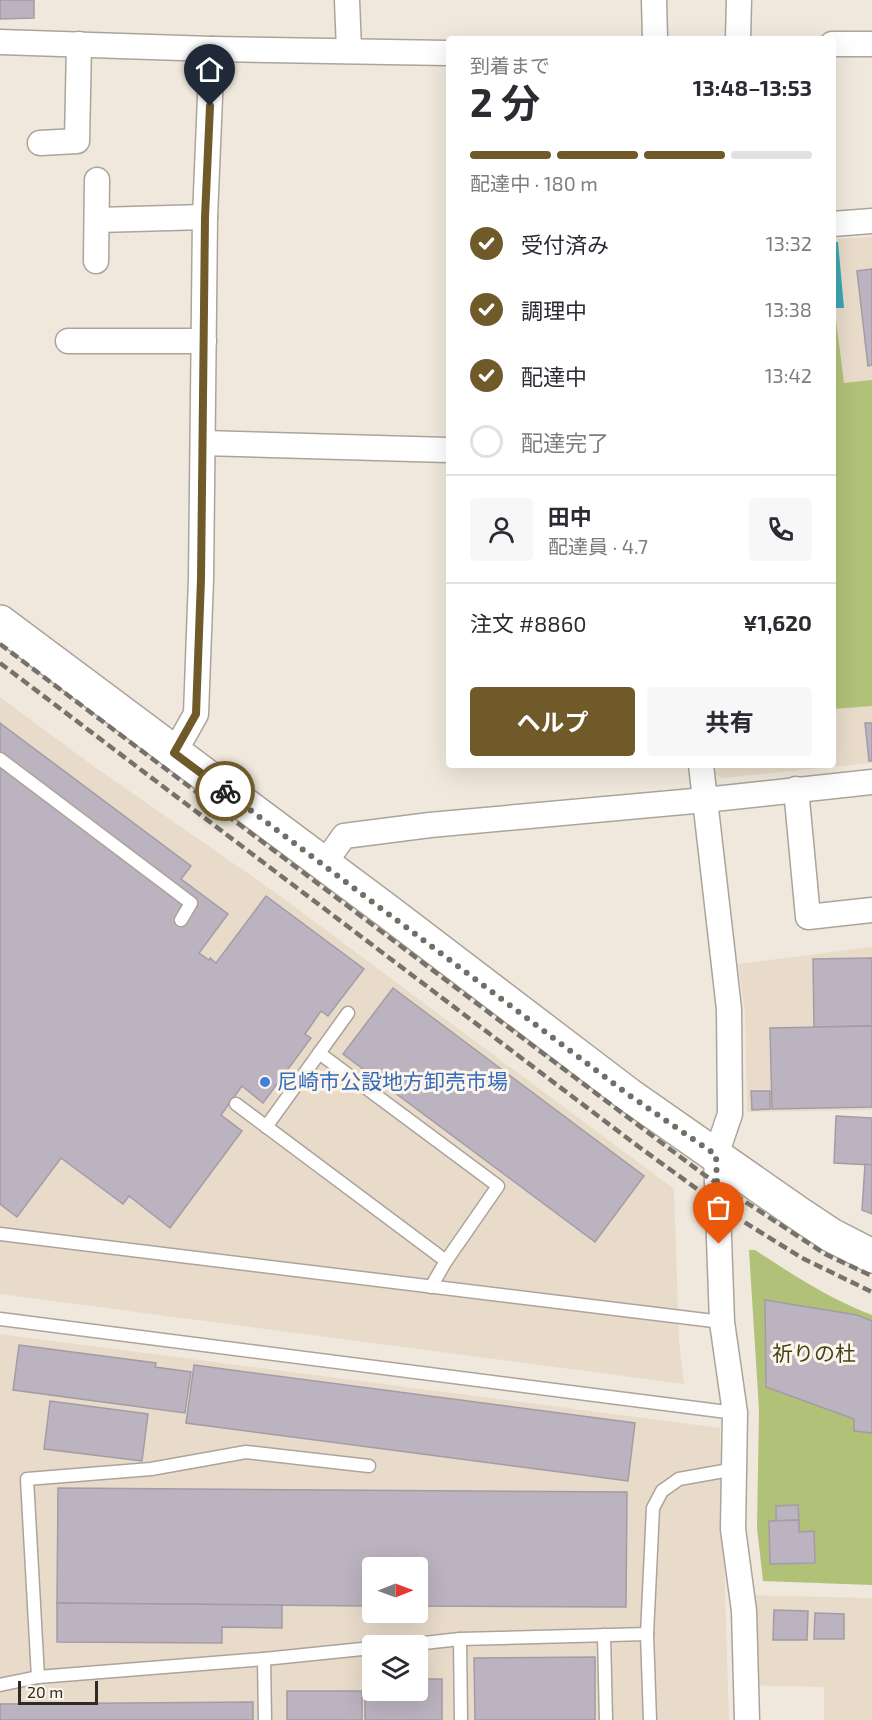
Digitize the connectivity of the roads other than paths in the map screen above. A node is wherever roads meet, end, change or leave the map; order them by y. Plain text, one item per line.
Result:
1 (347, 0) edge
2 (654, 0) edge
3 (739, 0) edge
4 (655, 36) edge
5 (738, 36) edge
6 (0, 42) edge
7 (79, 44) junction
8 (836, 44) edge
9 (872, 44) edge
10 (212, 49) junction
11 (349, 50) junction
12 (446, 53) edge
13 (40, 143) dead end
14 (97, 180) dead end
15 (205, 217) junction
16 (98, 220) junction
17 (872, 221) edge
18 (836, 224) edge
19 (96, 261) dead end
20 (68, 341) dead end
21 (204, 341) junction
22 (203, 443) junction
23 (446, 450) edge
24 (0, 622) edge
25 (174, 753) junction
26 (0, 759) edge
27 (701, 768) edge
28 (872, 782) edge
29 (796, 789) junction
30 (705, 800) junction
31 (324, 864) junction
32 (872, 910) edge
33 (181, 920) dead end
34 (348, 1013) dead end
35 (320, 1053) junction
36 (236, 1104) dead end
37 (266, 1127) junction
38 (716, 1155) junction
39 (0, 1234) edge
40 (872, 1256) edge
41 (446, 1261) junction
42 (432, 1287) junction
43 (0, 1319) edge
44 (722, 1322) junction
45 (735, 1413) junction
46 (369, 1466) dead end
47 (735, 1469) junction
48 (647, 1634) junction
49 (604, 1635) junction
50 (460, 1639) junction
51 (428, 1643) edge
52 (362, 1649) edge
53 (264, 1659) junction
54 (38, 1677) junction
55 (0, 1684) edge
56 (265, 1720) edge
57 (461, 1720) edge
58 (606, 1720) edge
59 (650, 1720) edge
60 (747, 1720) edge

1 - 11 street
2 - 4 street
3 - 5 street
6 - 7 street
7 - 10 street
7 - 13 street
8 - 9 street
10 - 11 street
10 - 15 street
11 - 12 street
14 - 16 street
15 - 16 street
15 - 21 street
16 - 19 street
17 - 18 street
20 - 21 street
21 - 22 street
22 - 23 street
22 - 25 street
24 - 25 street
25 - 31 street
26 - 33 lane
27 - 30 street
28 - 29 street
29 - 30 street
29 - 32 street
30 - 31 street
30 - 38 street
31 - 38 street
34 - 35 lane
35 - 37 lane
35 - 41 lane
36 - 37 lane
37 - 41 lane
38 - 40 street
38 - 44 street
39 - 42 lane
41 - 42 lane
42 - 44 lane
43 - 45 lane
44 - 45 street
45 - 47 street
46 - 54 lane
47 - 48 lane
47 - 60 street
48 - 49 lane
48 - 59 lane
49 - 50 lane
49 - 58 lane
50 - 51 lane
50 - 57 lane
52 - 53 lane
53 - 54 lane
53 - 56 lane
54 - 55 lane

